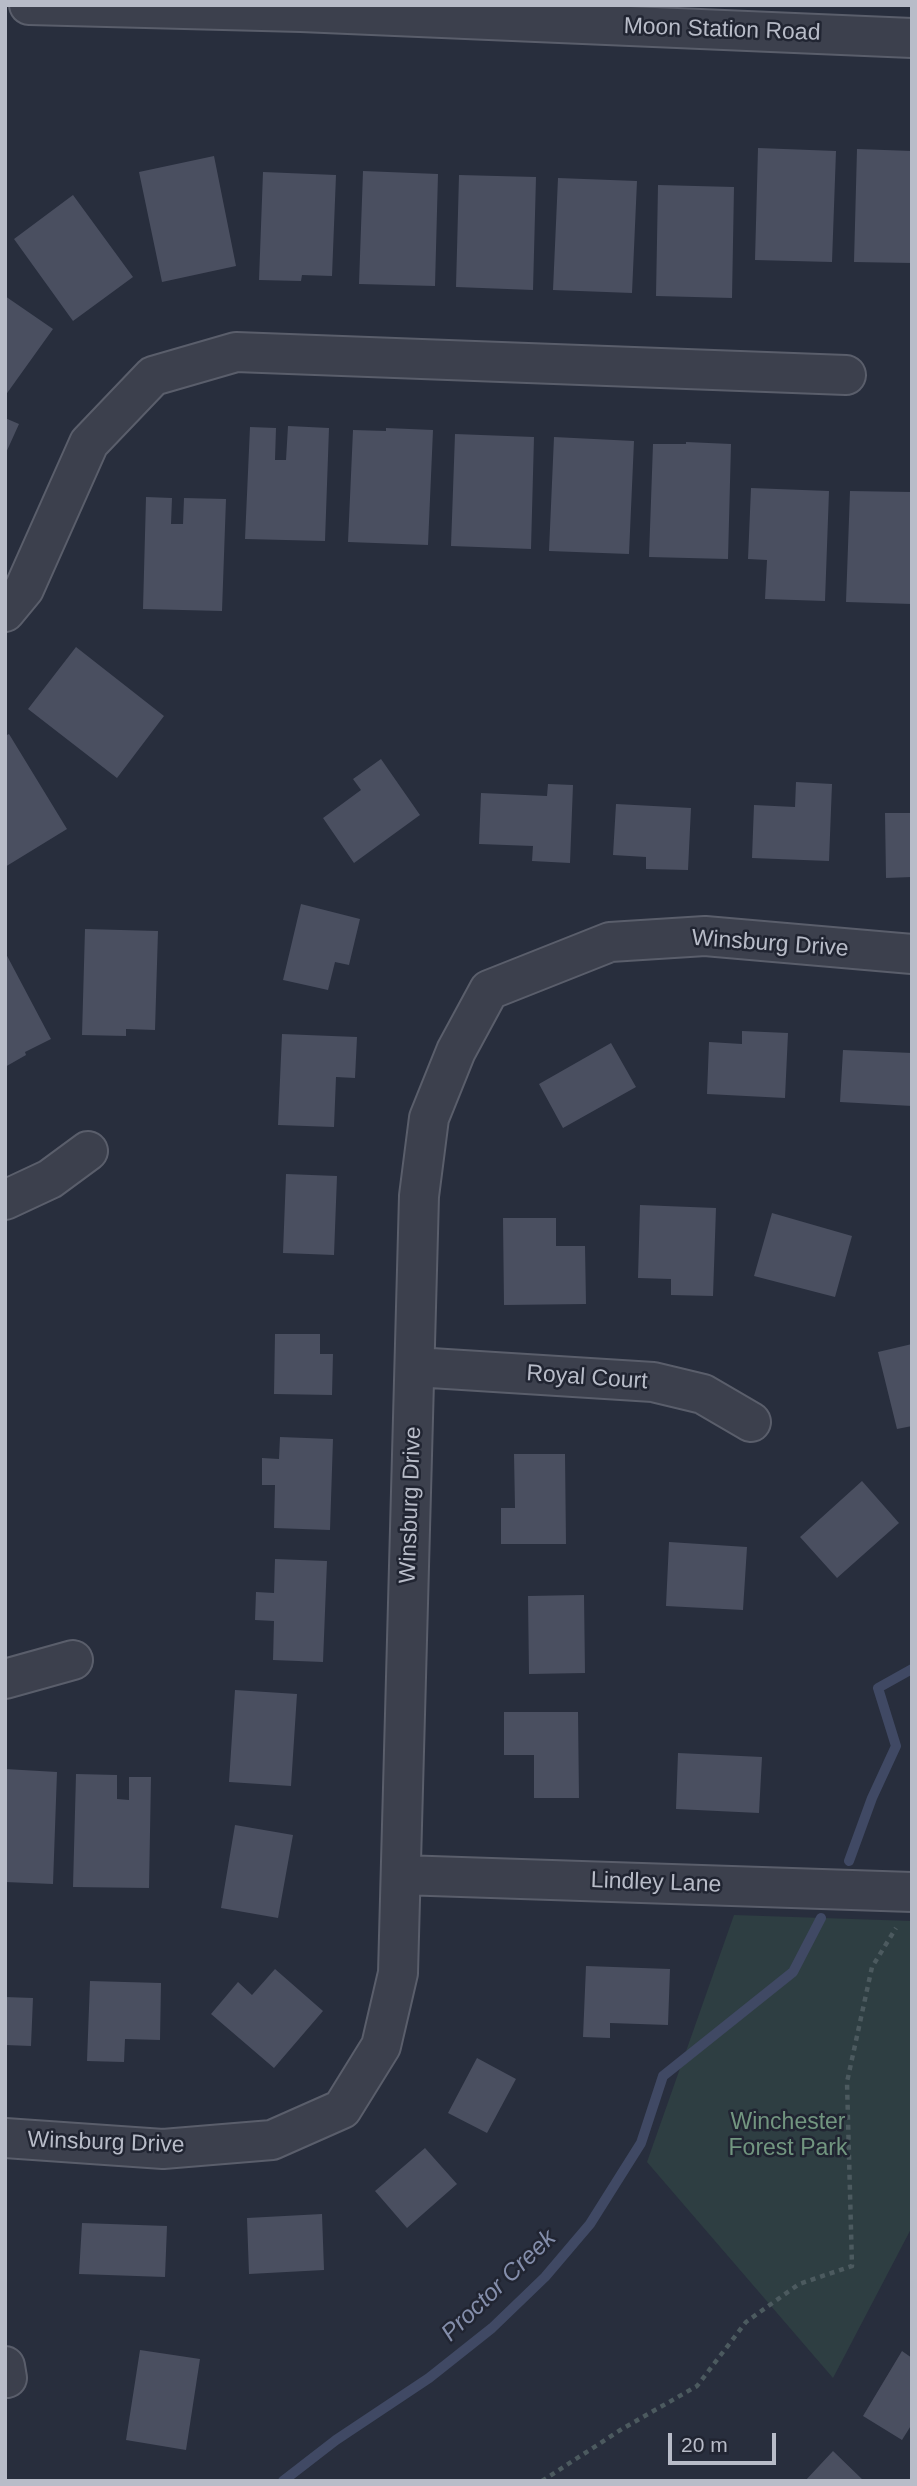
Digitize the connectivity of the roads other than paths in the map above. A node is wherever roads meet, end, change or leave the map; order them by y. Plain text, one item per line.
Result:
1 (29, 5) edge
2 (140, 7) edge
3 (301, 9) edge
4 (912, 38) edge
5 (846, 375) dead end
6 (5, 612) edge
7 (912, 954) edge
8 (88, 1151) dead end
9 (5, 1200) edge
10 (415, 1367) junction
11 (751, 1422) dead end
12 (73, 1660) dead end
13 (5, 1679) edge
14 (401, 1875) junction
15 (905, 1908) edge
16 (5, 2138) edge

1 - 2 street, Moon Station Road
2 - 3 street, Moon Station Road
3 - 4 street, Moon Station Road
5 - 6 street
7 - 10 street, Winsburg Drive
8 - 9 street
10 - 11 street, Royal Court
10 - 14 street, Winsburg Drive
12 - 13 street
14 - 15 street, Lindley Lane
14 - 16 street, Winsburg Drive

